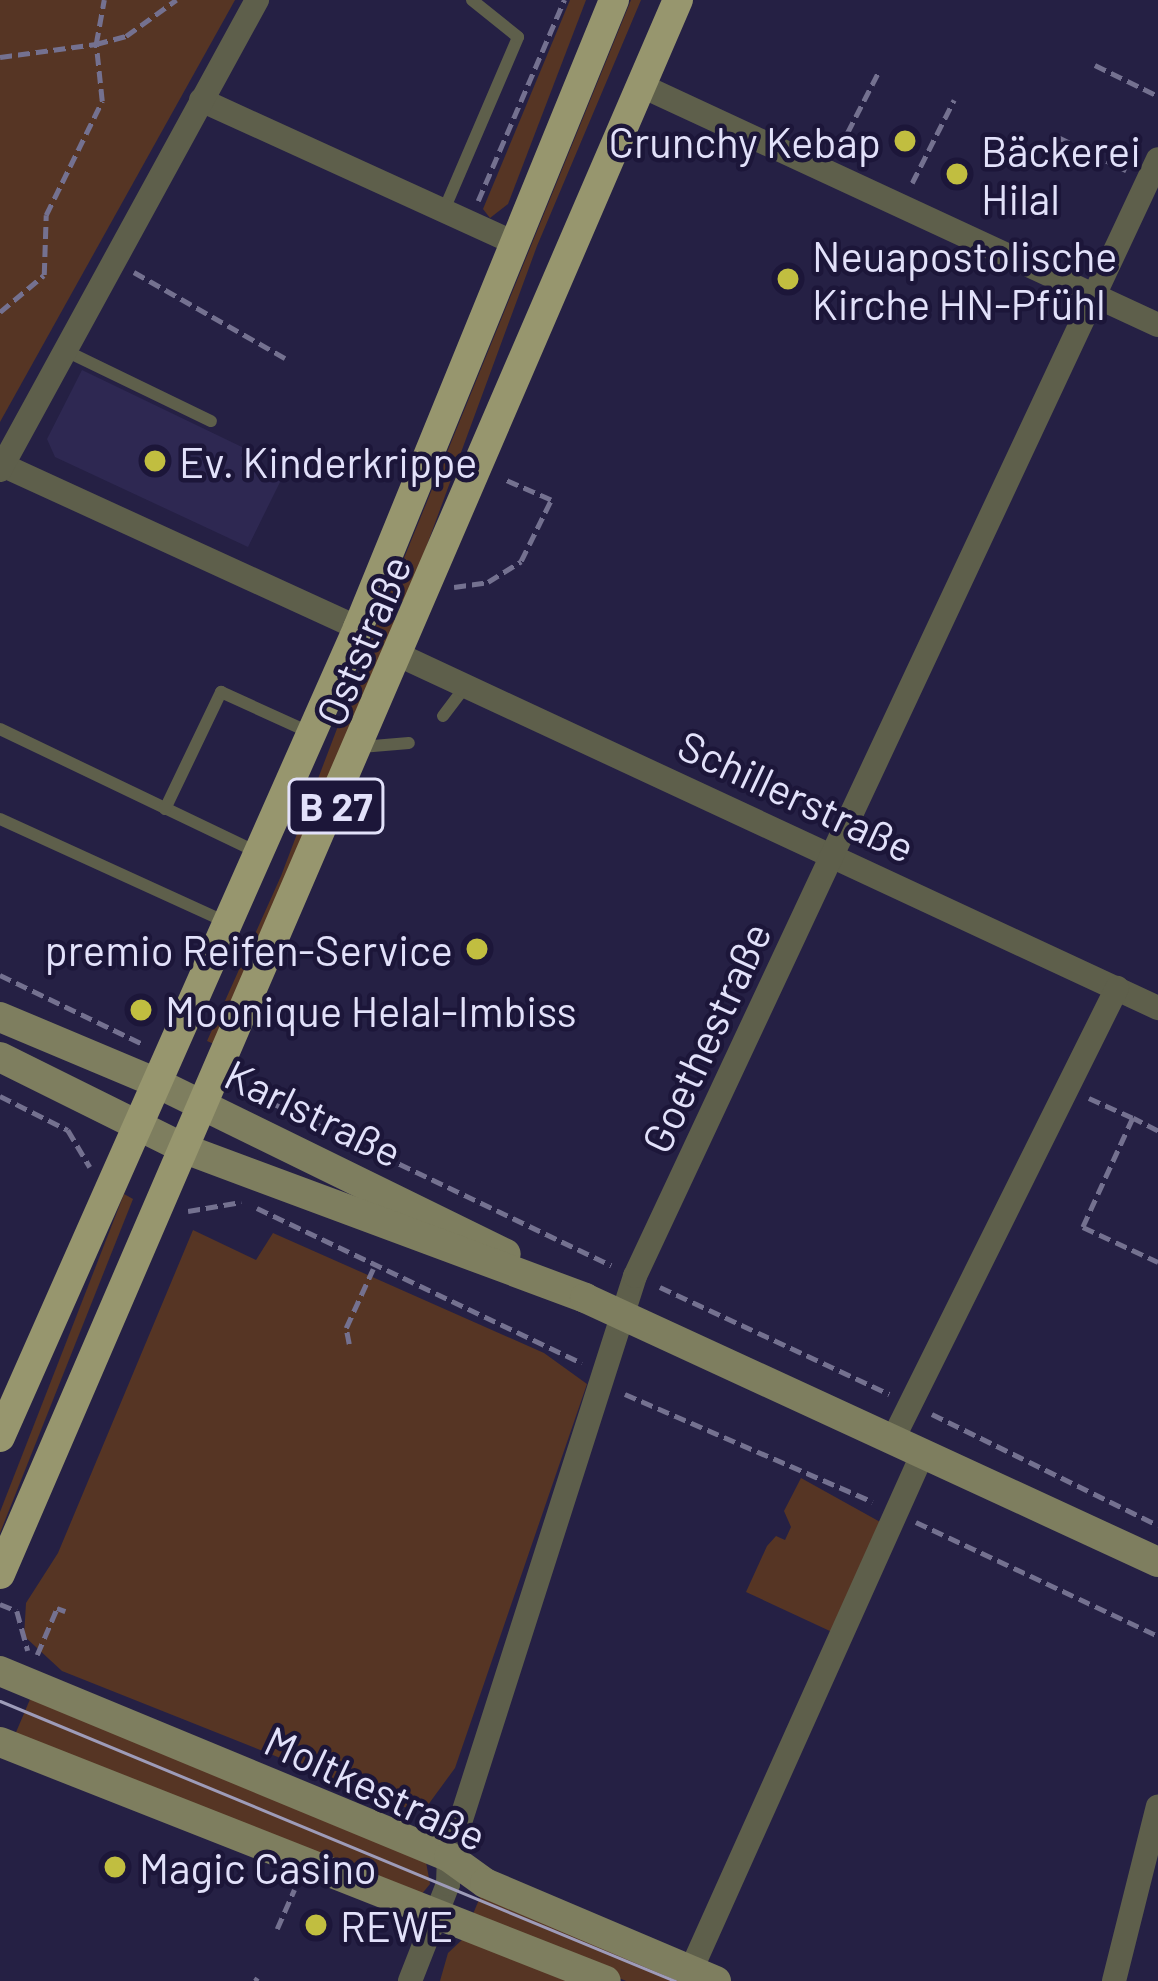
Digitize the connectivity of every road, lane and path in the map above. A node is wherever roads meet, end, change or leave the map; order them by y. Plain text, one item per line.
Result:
1 (104, 0) edge
2 (176, 0) edge
3 (257, 0) edge
4 (472, 0) edge
5 (564, 0) edge
6 (678, 0) edge
7 (612, 3) edge
8 (96, 44) junction
9 (0, 57) edge
10 (1095, 64) dead end
11 (879, 70) dead end
12 (640, 85) junction
13 (1158, 96) edge
14 (201, 100) junction
15 (954, 100) dead end
16 (1058, 137) dead end
17 (1155, 167) edge
18 (828, 170) junction
19 (902, 205) junction
20 (443, 212) junction
21 (469, 223) junction
22 (512, 242) junction
23 (114, 260) junction
24 (1094, 292) junction
25 (0, 312) edge
26 (1158, 325) edge
27 (65, 350) junction
28 (285, 358) dead end
29 (211, 421) dead end
30 (1, 466) edge
31 (482, 469) junction
32 (428, 591) junction
33 (358, 628) junction
34 (401, 656) junction
35 (466, 684) junction
36 (443, 716) dead end
37 (0, 729) edge
38 (312, 734) junction
39 (409, 742) dead end
40 (362, 747) junction
41 (165, 809) junction
42 (0, 819) edge
43 (259, 854) junction
44 (834, 855) junction
45 (228, 923) junction
46 (0, 975) edge
47 (1117, 988) junction
48 (1158, 1008) edge
49 (0, 1017) edge
50 (0, 1057) edge
51 (166, 1071) junction
52 (217, 1076) junction
53 (1068, 1088) junction
54 (0, 1096) edge
55 (204, 1106) junction
56 (1133, 1118) junction
57 (138, 1130) junction
58 (1158, 1131) edge
59 (185, 1149) junction
60 (116, 1179) junction
61 (162, 1202) junction
62 (1158, 1262) edge
63 (373, 1269) junction
64 (635, 1276) junction
65 (585, 1298) junction
66 (620, 1314) junction
67 (350, 1344) dead end
68 (601, 1380) junction
69 (911, 1404) junction
70 (0, 1437) edge
71 (892, 1441) junction
72 (922, 1455) junction
73 (896, 1513) junction
74 (1158, 1526) edge
75 (1158, 1562) edge
76 (0, 1574) edge
77 (0, 1604) edge
78 (65, 1611) dead end
79 (1158, 1636) edge
80 (25, 1646) dead end
81 (36, 1657) dead end
82 (0, 1671) edge
83 (0, 1742) edge
84 (1158, 1806) edge
85 (449, 1857) junction
86 (304, 1866) junction
87 (434, 1913) junction
88 (277, 1929) dead end
89 (704, 1976) edge
90 (410, 1981) edge
91 (606, 1981) edge
92 (1114, 1981) edge

1 - 8 path
2 - 8 path
3 - 14 street
4 - 20 lane
5 - 21 path
6 - 12 main road, Oststraße / B 27
7 - 22 main road, Oststraße / B 27
8 - 9 path
8 - 25 path
10 - 13 path
11 - 18 path
12 - 18 street
12 - 31 main road, Oststraße / B 27
14 - 20 street
14 - 23 street
15 - 19 path
16 - 17 path
17 - 24 street, Goethestraße
18 - 19 street
19 - 24 street
20 - 21 street
21 - 22 street
22 - 33 main road, Oststraße / B 27
23 - 27 street
23 - 28 path
24 - 26 street
24 - 44 street, Goethestraße
27 - 29 lane
27 - 30 street
30 - 33 street
31 - 32 main road, Oststraße / B 27
31 - 32 path
32 - 34 main road, Oststraße / B 27
33 - 38 main road, Oststraße / B 27
34 - 35 street, Schillerstraße
34 - 40 main road, Oststraße / B 27
35 - 36 lane
35 - 44 street, Schillerstraße
37 - 41 lane
38 - 41 lane
38 - 43 main road, Oststraße / B 27
39 - 40 lane
40 - 52 main road, Oststraße / B 27
41 - 43 lane
42 - 45 lane
43 - 45 main road, Oststraße / B 27
44 - 47 street, Schillerstraße
44 - 64 street, Goethestraße
45 - 51 main road, Oststraße / B 27
46 - 51 path
47 - 48 street, Schillerstraße
47 - 53 street
49 - 51 street, Karlstraße
50 - 57 street, Karlstraße
51 - 55 street, Karlstraße
51 - 57 main road, Oststraße / B 27
52 - 55 main road, Oststraße / B 27
52 - 64 path
53 - 56 path
53 - 69 street
54 - 60 path
55 - 59 main road, Oststraße / B 27
55 - 65 street, Karlstraße
56 - 58 path
56 - 62 path
57 - 59 street, Karlstraße
57 - 60 main road, Oststraße / B 27
59 - 61 main road, Oststraße / B 27
59 - 65 street, Karlstraße
60 - 70 main road, Oststraße / B 27
61 - 63 path
61 - 76 main road, Oststraße / B 27
63 - 67 path
63 - 68 path
64 - 66 street, Goethestraße
64 - 69 path
65 - 66 street, Karlstraße
66 - 68 street, Goethestraße
66 - 71 street, Karlstraße
68 - 73 path
68 - 85 street, Goethestraße
69 - 71 street
69 - 74 path
71 - 72 street, Karlstraße
72 - 73 street
72 - 75 street, Karlstraße
73 - 79 path
73 - 89 street
77 - 80 path
78 - 81 path
82 - 85 street, Moltkestraße
83 - 86 street, Moltkestraße
84 - 92 street
85 - 87 street, Goethestraße
85 - 89 street, Moltkestraße
86 - 87 street, Moltkestraße
86 - 88 path
87 - 90 street, Goethestraße
87 - 91 street, Moltkestraße

